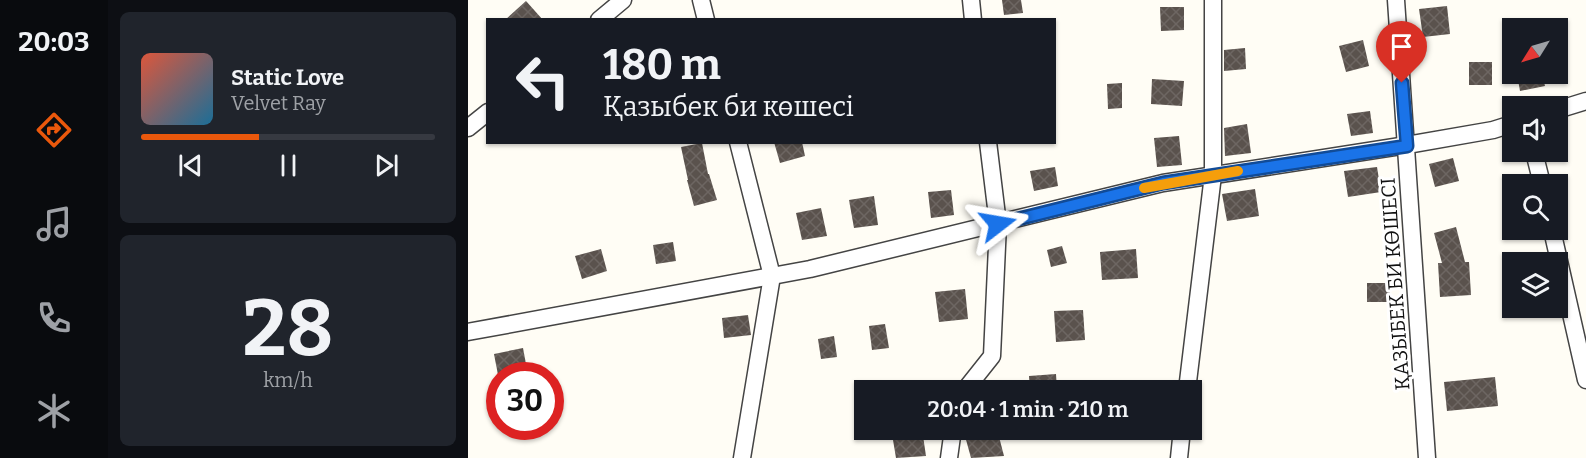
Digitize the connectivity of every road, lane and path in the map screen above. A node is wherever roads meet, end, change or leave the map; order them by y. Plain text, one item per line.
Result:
1 (623, 0) edge
2 (701, 0) edge
3 (971, 0) edge
4 (1212, 0) edge
5 (1396, 0) edge
6 (601, 18) edge
7 (706, 18) edge
8 (973, 18) edge
9 (1586, 101) edge
10 (1568, 107) edge
11 (486, 114) edge
12 (1502, 127) edge
13 (468, 128) edge
14 (739, 144) edge
15 (988, 144) edge
16 (1407, 146) junction
17 (1213, 176) junction
18 (998, 224) junction
19 (1554, 240) edge
20 (772, 276) junction
21 (468, 332) edge
22 (973, 380) edge
23 (1188, 380) edge
24 (1586, 380) edge
25 (952, 440) edge
26 (1181, 440) edge
27 (742, 458) edge
28 (950, 458) edge
29 (1179, 458) edge
30 (1427, 458) edge

1 - 6 street
2 - 7 street
3 - 8 street
4 - 17 street
5 - 16 street, ҚАЗЫБЕК БИ КӨШЕСІ
9 - 10 street
11 - 13 street
12 - 16 street
14 - 20 street
15 - 18 street
16 - 17 street
16 - 30 street, ҚАЗЫБЕК БИ КӨШЕСІ
17 - 18 street
17 - 23 street
18 - 20 street
18 - 22 street
19 - 24 street
20 - 21 street
20 - 27 street
25 - 28 street
26 - 29 street

